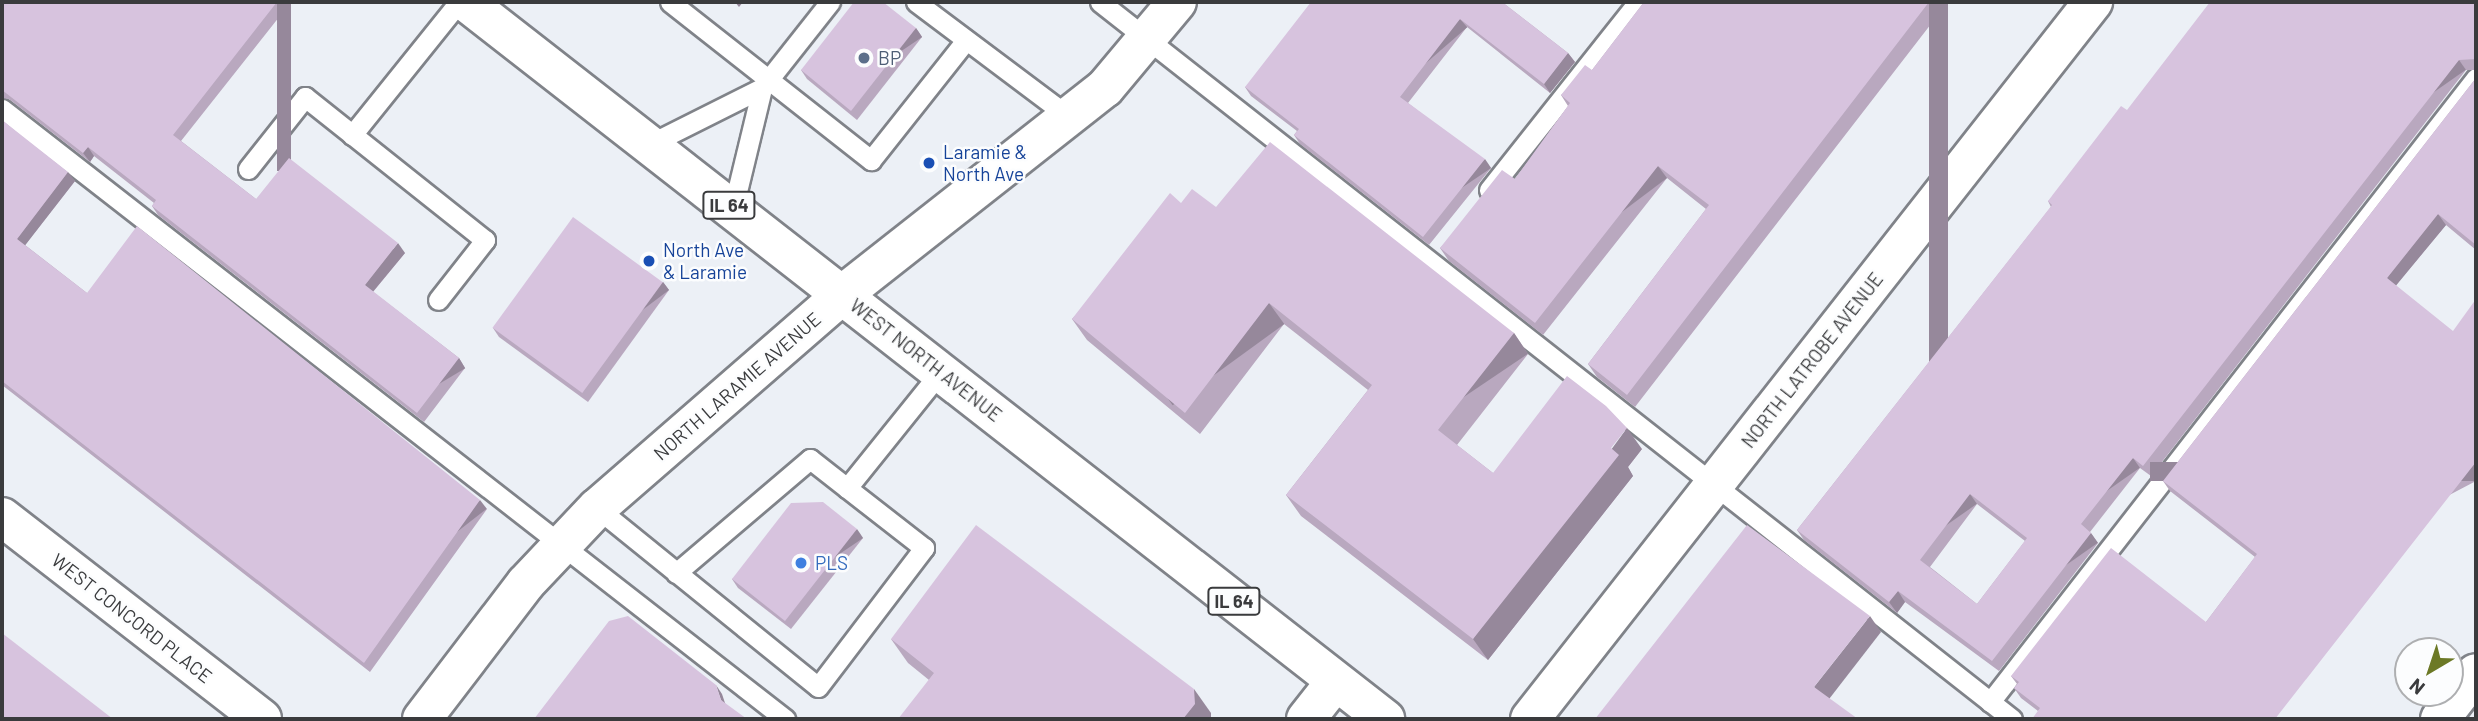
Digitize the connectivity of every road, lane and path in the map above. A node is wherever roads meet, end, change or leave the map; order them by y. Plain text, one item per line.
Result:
1 (459, 2) edge
2 (466, 2) edge
3 (670, 2) edge
4 (830, 2) edge
5 (916, 2) edge
6 (1100, 2) edge
7 (1177, 2) edge
8 (1638, 2) edge
9 (2093, 2) edge
10 (1147, 39) junction
11 (967, 40) junction
12 (2476, 78) edge
13 (764, 85) junction
14 (2, 109) edge
15 (1069, 117) junction
16 (352, 135) junction
17 (650, 144) junction
18 (248, 169) dead end
19 (733, 208) junction
20 (1475, 208) edge
21 (1449, 241) edge
22 (1432, 262) junction
23 (843, 294) junction
24 (438, 300) dead end
25 (941, 371) junction
26 (1714, 485) junction
27 (846, 488) junction
28 (597, 508) junction
29 (2, 516) edge
30 (562, 545) junction
31 (676, 573) junction
32 (2476, 673) edge
33 (1336, 681) junction
34 (1990, 702) junction
35 (262, 719) edge
36 (422, 719) edge
37 (785, 719) edge
38 (1306, 719) edge
39 (1385, 719) edge
40 (1530, 719) edge
41 (2012, 719) edge
42 (2440, 719) edge

1 - 16 lane
2 - 17 street, WEST NORTH AVENUE / IL 64
3 - 13 lane
4 - 13 lane
5 - 11 lane
6 - 10 lane
7 - 10 street, NORTH LARAMIE AVENUE
8 - 20 lane
9 - 26 street, NORTH LATROBE AVENUE
10 - 15 street, NORTH LARAMIE AVENUE
10 - 22 lane
11 - 13 lane
11 - 15 lane
12 - 34 lane
13 - 17 lane
13 - 19 lane
14 - 30 lane
15 - 23 street, NORTH LARAMIE AVENUE
16 - 18 lane
16 - 24 lane
17 - 19 street, WEST NORTH AVENUE / IL 64
19 - 23 street, WEST NORTH AVENUE / IL 64
21 - 22 lane
22 - 26 lane
23 - 25 street, WEST NORTH AVENUE / IL 64
23 - 28 street, NORTH LARAMIE AVENUE
25 - 27 lane
25 - 33 street, WEST NORTH AVENUE / IL 64
26 - 34 lane
26 - 40 street, NORTH LATROBE AVENUE
27 - 31 lane
27 - 31 lane
28 - 30 street, NORTH LARAMIE AVENUE
28 - 31 lane
29 - 35 street, WEST CONCORD PLACE
30 - 36 street, NORTH LARAMIE AVENUE
30 - 37 lane
32 - 42 street
33 - 38 street
33 - 39 street, WEST NORTH AVENUE / IL 64
34 - 41 lane

